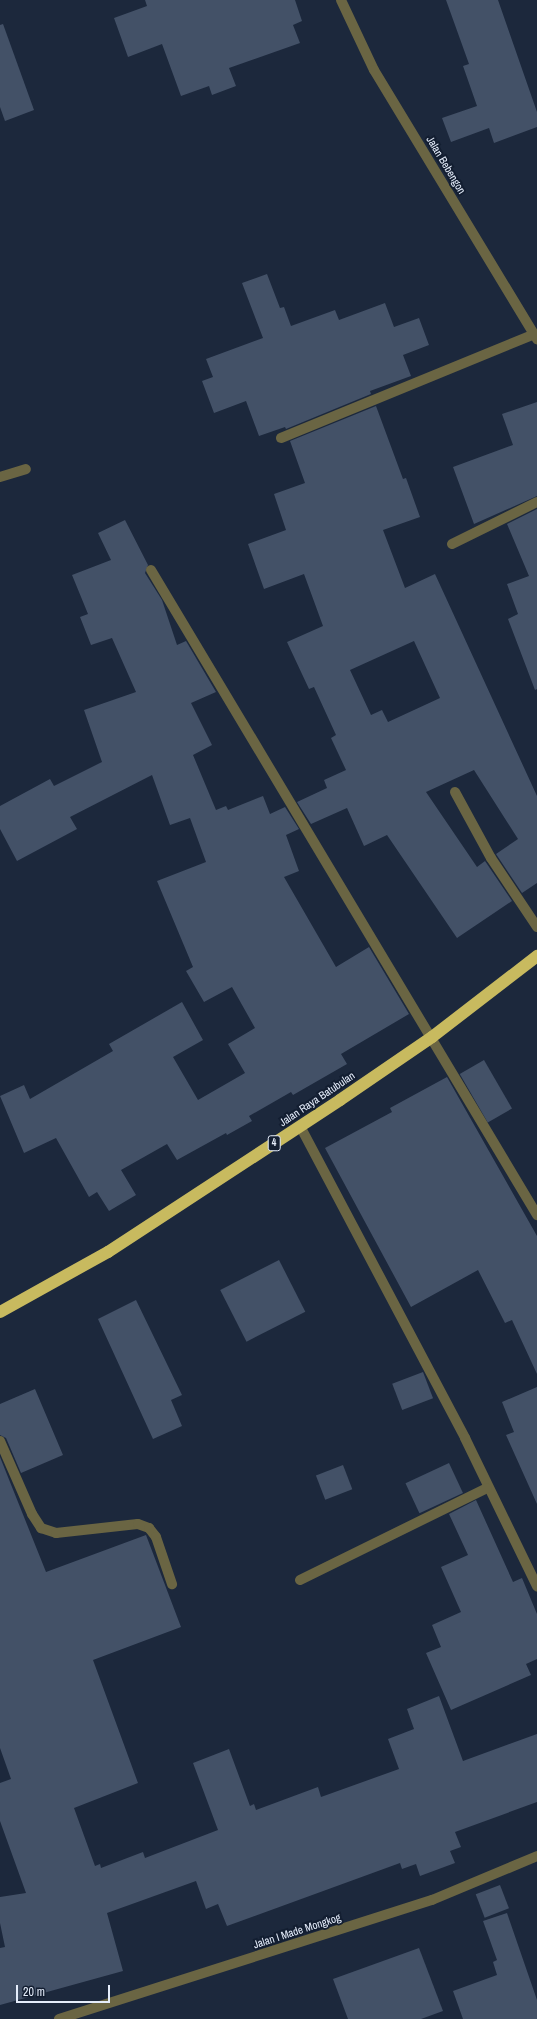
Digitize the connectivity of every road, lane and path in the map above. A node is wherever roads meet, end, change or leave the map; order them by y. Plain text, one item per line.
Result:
1 (341, 0) edge
2 (536, 337) edge
3 (281, 438) dead end
4 (26, 469) dead end
5 (0, 477) edge
6 (537, 502) edge
7 (452, 544) dead end
8 (151, 570) dead end
9 (456, 792) dead end
10 (537, 926) edge
11 (537, 956) edge
12 (432, 1037) junction
13 (300, 1126) junction
14 (537, 1215) edge
15 (0, 1312) edge
16 (0, 1441) edge
17 (487, 1488) junction
18 (300, 1580) dead end
19 (172, 1584) dead end
20 (537, 1586) edge
21 (537, 1856) edge
22 (59, 2019) edge

1 - 2 street, Jalan Bebengon
2 - 3 street
4 - 5 street
6 - 7 street
8 - 12 street
9 - 10 street
11 - 12 highway, Jalan Raya Batubulan / 4
12 - 13 highway, Jalan Raya Batubulan / 4
12 - 14 street
13 - 15 highway, Jalan Raya Batubulan / 4
13 - 17 street
16 - 19 street
17 - 18 street
17 - 20 street
21 - 22 street, Jalan I Made Mongkog

